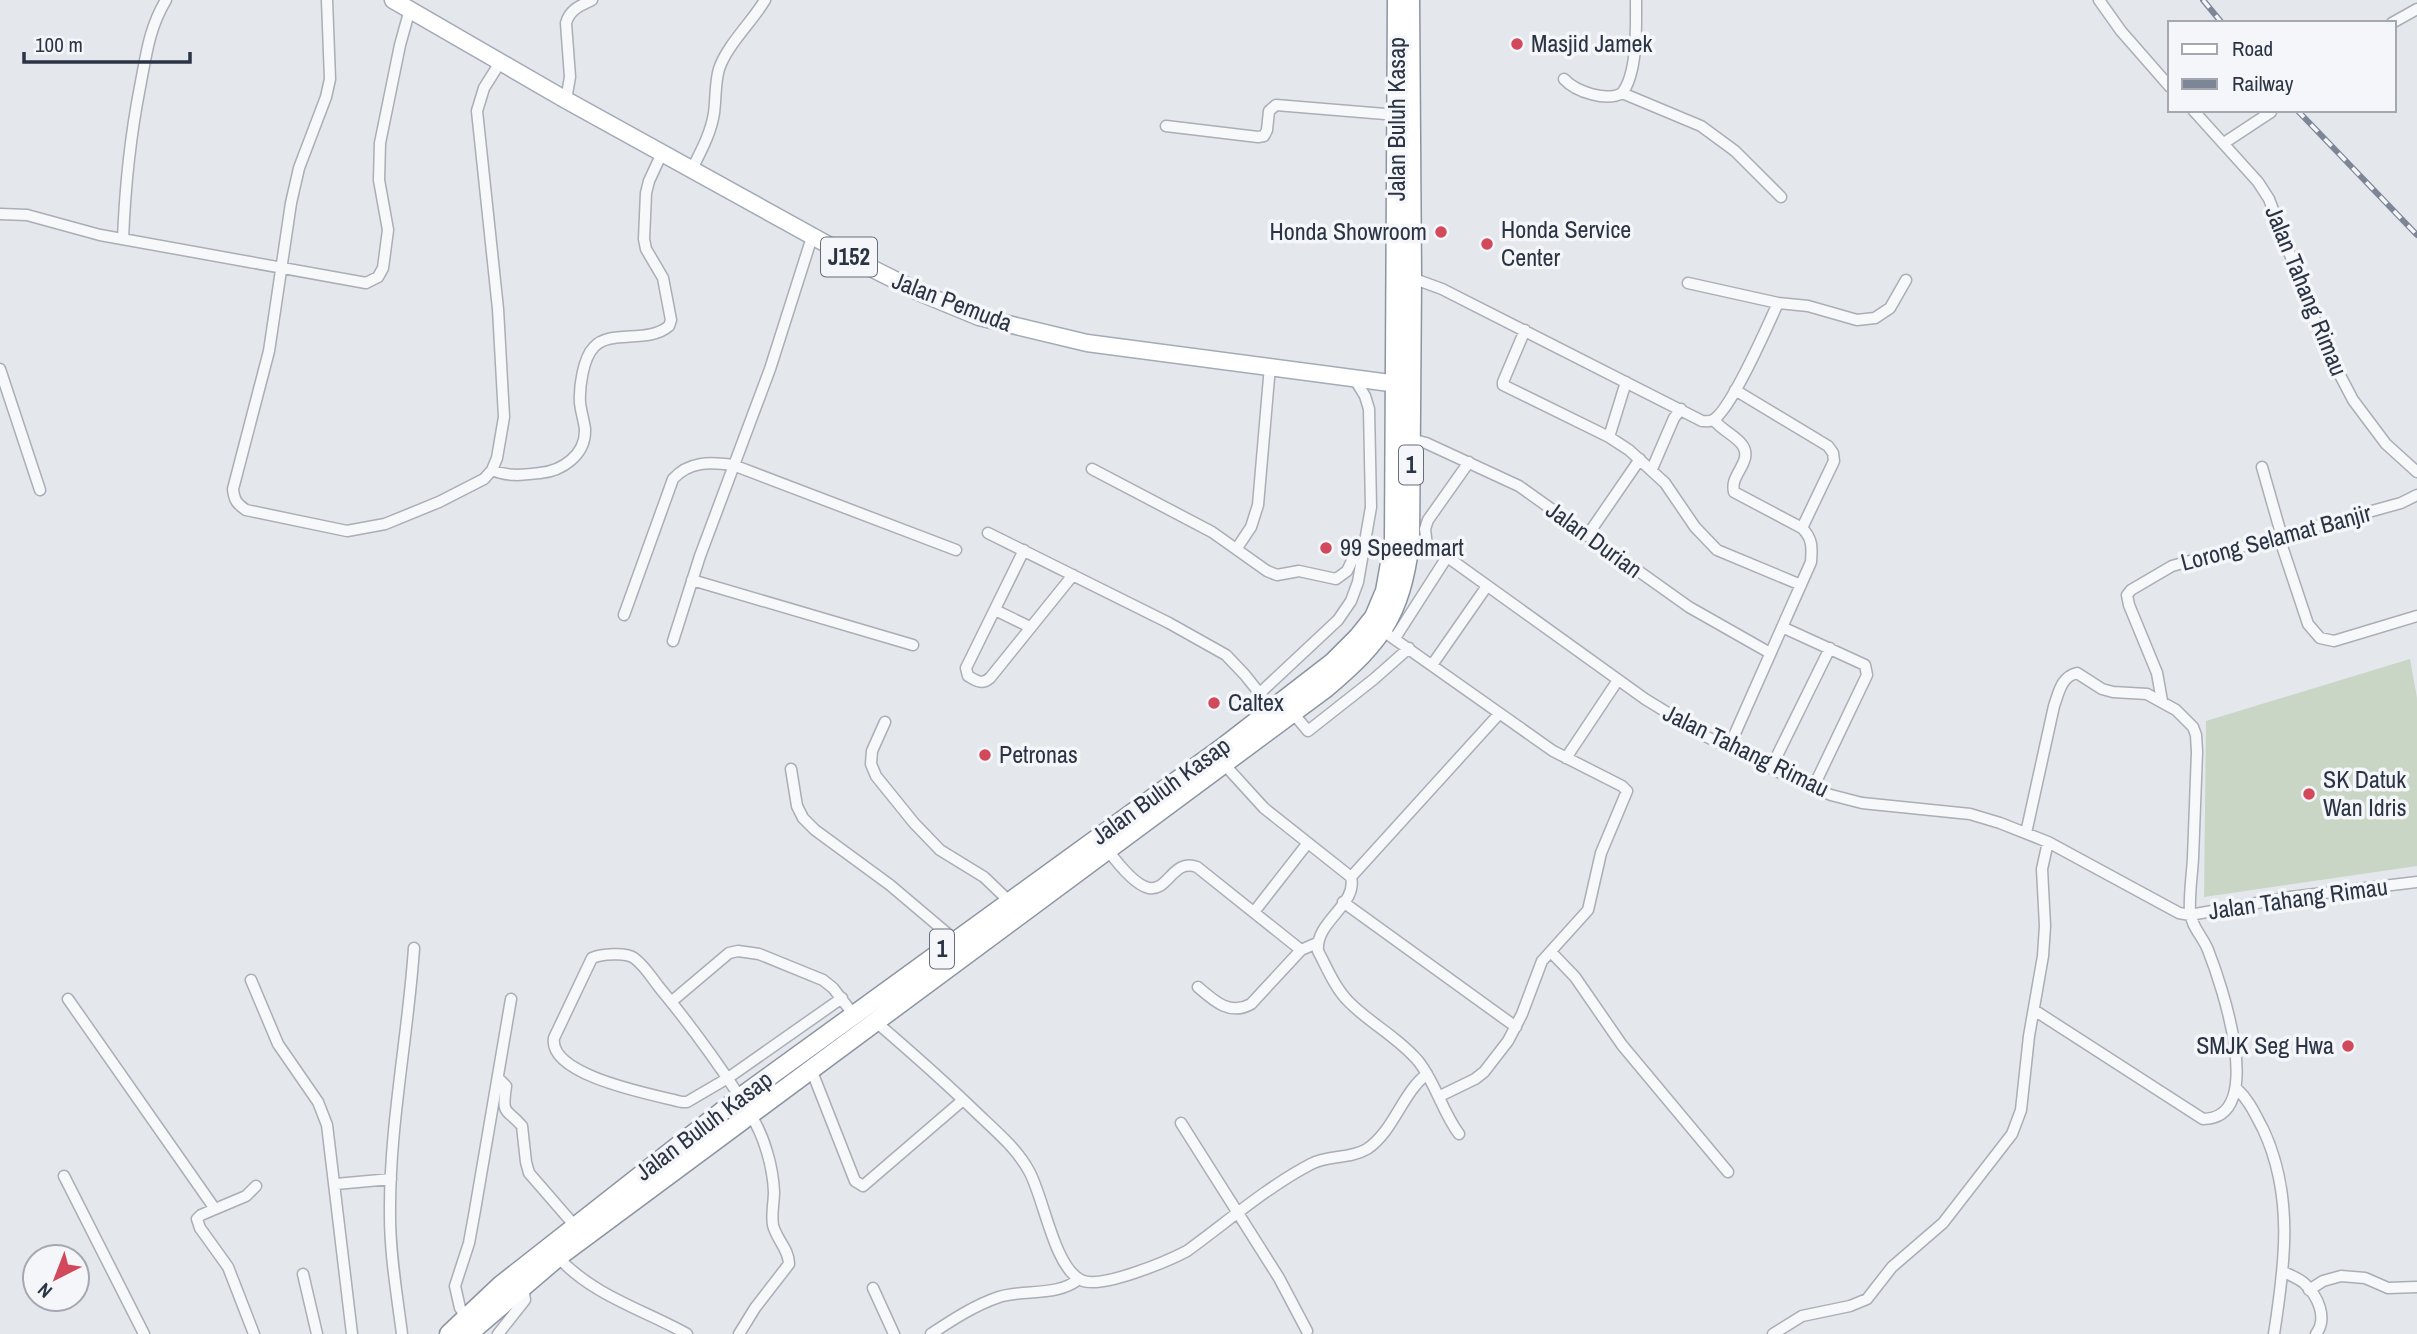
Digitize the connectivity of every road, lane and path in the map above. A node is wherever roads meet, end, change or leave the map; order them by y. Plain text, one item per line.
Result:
1 (166, 0) edge
2 (327, 0) edge
3 (393, 0) edge
4 (592, 0) edge
5 (765, 0) edge
6 (1397, 0) edge
7 (1410, 0) edge
8 (1636, 0) edge
9 (2099, 0) edge
10 (411, 9) junction
11 (2417, 9) edge
12 (2396, 21) edge
13 (501, 61) junction
14 (1564, 79) dead end
15 (2168, 85) edge
16 (1622, 93) junction
17 (566, 100) junction
18 (2195, 112) edge
19 (2271, 112) dead end
20 (1397, 115) junction
21 (1166, 126) dead end
22 (2224, 143) junction
23 (662, 153) junction
24 (692, 169) junction
25 (1781, 197) dead end
26 (0, 214) edge
27 (813, 237) junction
28 (123, 239) junction
29 (281, 268) junction
30 (1412, 278) junction
31 (1906, 280) dead end
32 (1688, 283) dead end
33 (1777, 303) junction
34 (1525, 330) junction
35 (1270, 366) junction
36 (0, 369) edge
37 (1354, 378) junction
38 (1626, 382) junction
39 (1402, 385) junction
40 (1735, 390) junction
41 (1681, 410) junction
42 (1714, 420) junction
43 (1609, 437) junction
44 (1411, 439) junction
45 (1640, 459) junction
46 (1469, 462) junction
47 (733, 465) junction
48 (2262, 467) dead end
49 (1092, 469) dead end
50 (1652, 469) junction
51 (492, 470) junction
52 (2417, 472) edge
53 (40, 490) dead end
54 (2417, 495) edge
55 (1802, 528) junction
56 (988, 533) dead end
57 (1365, 534) junction
58 (1587, 536) junction
59 (2281, 537) junction
60 (1410, 543) junction
61 (1237, 548) junction
62 (956, 550) dead end
63 (1024, 550) junction
64 (1447, 557) junction
65 (1073, 575) junction
66 (692, 580) junction
67 (1801, 585) junction
68 (1487, 586) junction
69 (995, 610) junction
70 (624, 615) dead end
71 (2417, 616) edge
72 (1030, 627) junction
73 (1782, 628) junction
74 (1389, 634) junction
75 (673, 641) dead end
76 (913, 645) dead end
77 (1409, 648) junction
78 (1830, 649) junction
79 (1770, 653) junction
80 (1432, 665) junction
81 (1618, 680) junction
82 (1260, 693) junction
83 (2162, 701) junction
84 (1272, 709) junction
85 (1292, 712) junction
86 (1499, 713) junction
87 (885, 722) dead end
88 (1729, 747) junction
89 (1566, 758) junction
90 (1223, 763) junction
91 (1771, 768) junction
92 (791, 769) dead end
93 (1814, 788) junction
94 (2026, 833) junction
95 (2048, 842) junction
96 (1307, 844) junction
97 (1107, 849) junction
98 (1351, 877) junction
99 (2417, 882) edge
100 (1009, 901) junction
101 (1343, 902) junction
102 (1254, 912) junction
103 (2190, 915) junction
104 (955, 940) junction
105 (1317, 943) junction
106 (414, 948) dead end
107 (1301, 950) junction
108 (1551, 952) junction
109 (251, 980) dead end
110 (1198, 987) dead end
111 (842, 998) junction
112 (68, 999) dead end
113 (511, 999) dead end
114 (671, 1002) junction
115 (2034, 1010) junction
116 (853, 1015) junction
117 (876, 1023) junction
118 (1516, 1027) junction
119 (811, 1069) junction
120 (1427, 1074) junction
121 (499, 1079) junction
122 (728, 1079) junction
123 (763, 1081) junction
124 (2237, 1089) junction
125 (775, 1095) junction
126 (1440, 1096) junction
127 (963, 1100) junction
128 (734, 1102) junction
129 (745, 1118) junction
130 (1181, 1123) dead end
131 (1459, 1133) dead end
132 (1728, 1172) dead end
133 (64, 1176) dead end
134 (391, 1179) junction
135 (336, 1184) junction
136 (256, 1186) dead end
137 (215, 1209) junction
138 (1237, 1214) junction
139 (575, 1226) junction
140 (558, 1257) junction
141 (2284, 1272) junction
142 (303, 1274) dead end
143 (1079, 1279) junction
144 (523, 1286) junction
145 (2417, 1287) edge
146 (873, 1288) dead end
147 (2309, 1290) junction
148 (467, 1326) edge
149 (253, 1331) edge
150 (1307, 1331) dead end
151 (144, 1334) edge
152 (241, 1334) edge
153 (317, 1334) edge
154 (352, 1334) edge
155 (402, 1334) edge
156 (449, 1334) edge
157 (498, 1334) edge
158 (687, 1334) edge
159 (739, 1334) edge
160 (894, 1334) edge
161 (931, 1334) edge
162 (1773, 1334) edge
163 (2274, 1334) edge
164 (2316, 1334) edge

1 - 28 street
2 - 29 street
3 - 10 main road, Jalan Pemuda / J152
4 - 17 street
5 - 24 street
6 - 20 highway, Jalan Buluh Kasap / 1
7 - 30 highway, Jalan Buluh Kasap / 1
8 - 16 street
9 - 15 street
10 - 13 main road, Jalan Pemuda / J152
10 - 29 street
11 - 12 street
13 - 17 main road, Jalan Pemuda / J152
13 - 51 street
14 - 16 street
16 - 25 street
17 - 23 main road, Jalan Pemuda / J152
18 - 22 street, Jalan Tahang Rimau
19 - 22 street
20 - 21 street
20 - 39 highway, Jalan Buluh Kasap / 1
22 - 52 street, Jalan Tahang Rimau
23 - 24 main road, Jalan Pemuda / J152
23 - 51 street
24 - 27 main road, Jalan Pemuda / J152
26 - 28 street
27 - 35 main road, Jalan Pemuda / J152
27 - 47 street
28 - 29 street
29 - 51 street
30 - 34 street
30 - 39 highway, Jalan Buluh Kasap / 1
31 - 33 street
32 - 33 street
33 - 40 street
34 - 38 street
34 - 43 street
35 - 37 main road, Jalan Pemuda / J152
35 - 61 street
36 - 53 street
37 - 39 main road, Jalan Pemuda / J152
37 - 57 street
38 - 41 street
38 - 43 street
39 - 44 highway, Jalan Buluh Kasap / 1
39 - 60 highway, Jalan Buluh Kasap / 1
40 - 42 street
40 - 55 street
41 - 42 street
41 - 50 street
42 - 55 street
43 - 45 street
44 - 46 street, Jalan Durian
44 - 60 highway, Jalan Buluh Kasap / 1
45 - 50 street
45 - 58 street
46 - 58 street, Jalan Durian
46 - 60 street
47 - 62 street
47 - 66 street
47 - 70 street
48 - 59 street
49 - 61 street
50 - 67 street
54 - 59 street, Lorong Selamat Banjir
55 - 67 street
56 - 63 street
57 - 61 street
57 - 82 street
58 - 79 street, Jalan Durian
59 - 71 street
59 - 83 street, Lorong Selamat Banjir
60 - 64 street, Jalan Tahang Rimau
60 - 74 highway, Jalan Buluh Kasap / 1
60 - 84 highway, Jalan Buluh Kasap / 1
63 - 65 street
63 - 69 street
64 - 68 street, Jalan Tahang Rimau
64 - 74 street
65 - 72 street
65 - 82 street
66 - 75 street
66 - 76 street
67 - 73 street
68 - 80 street
68 - 81 street, Jalan Tahang Rimau
69 - 72 street
69 - 72 street
73 - 78 street
73 - 79 street
74 - 77 street
74 - 85 highway, Jalan Buluh Kasap / 1
77 - 80 street
77 - 85 street
78 - 91 street
78 - 93 street
79 - 88 street
80 - 86 street
81 - 88 street, Jalan Tahang Rimau
81 - 89 street
82 - 84 street
83 - 94 street
83 - 103 street
84 - 100 highway, Jalan Buluh Kasap / 1
85 - 90 highway, Jalan Buluh Kasap / 1
86 - 89 street
86 - 98 street
87 - 100 street
88 - 91 street, Jalan Tahang Rimau
89 - 108 street
90 - 96 street
90 - 97 highway, Jalan Buluh Kasap / 1
91 - 93 street, Jalan Tahang Rimau
92 - 104 street
93 - 94 street, Jalan Tahang Rimau
94 - 95 street, Jalan Tahang Rimau
95 - 103 street, Jalan Tahang Rimau
95 - 115 street
96 - 98 street
96 - 102 street
97 - 102 street
97 - 117 highway, Jalan Buluh Kasap / 1
98 - 101 street
99 - 103 street, Jalan Tahang Rimau
100 - 104 highway, Jalan Buluh Kasap / 1
101 - 105 street
101 - 118 street
102 - 107 street
103 - 124 street
104 - 116 highway, Jalan Buluh Kasap / 1
105 - 107 street
105 - 120 street
106 - 134 street
107 - 110 street
108 - 118 street
108 - 132 street
109 - 135 street
111 - 114 street
111 - 116 street
111 - 122 street
112 - 137 street
113 - 121 street
114 - 122 street
114 - 122 street
115 - 124 street
115 - 162 street
116 - 123 highway, Jalan Buluh Kasap / 1
117 - 119 highway, Jalan Buluh Kasap / 1
117 - 127 street
118 - 126 street
119 - 125 highway, Jalan Buluh Kasap / 1
119 - 127 street
120 - 126 street
120 - 138 street
121 - 139 street
121 - 148 street
122 - 128 street
123 - 125 highway
123 - 128 highway, Jalan Buluh Kasap / 1
124 - 141 street
125 - 129 highway, Jalan Buluh Kasap / 1
126 - 131 street
127 - 143 street
128 - 129 highway
128 - 139 highway, Jalan Buluh Kasap / 1
129 - 140 highway, Jalan Buluh Kasap / 1
129 - 159 street
130 - 138 street
133 - 151 street
134 - 135 street
134 - 155 street
135 - 154 street
136 - 137 street
137 - 149 street
138 - 143 street
138 - 150 street
139 - 148 highway, Jalan Buluh Kasap / 1
140 - 144 highway, Jalan Buluh Kasap / 1
140 - 158 street
141 - 147 street
141 - 163 street
142 - 153 street
143 - 161 street
144 - 148 highway, Jalan Buluh Kasap / 1
144 - 157 street
145 - 147 street
146 - 160 street
147 - 164 street
148 - 156 highway, Jalan Buluh Kasap / 1
149 - 152 street

